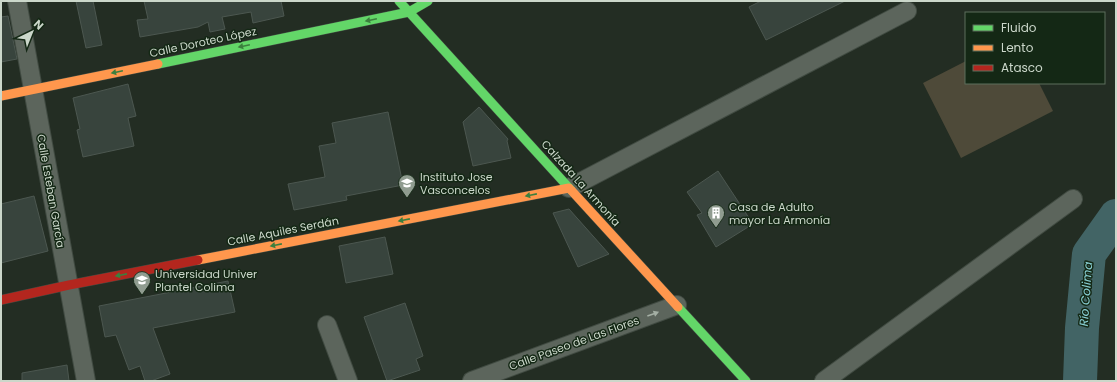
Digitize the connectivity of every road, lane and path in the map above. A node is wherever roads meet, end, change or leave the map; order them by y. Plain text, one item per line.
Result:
1 (17, 1) edge
2 (399, 1) edge
3 (428, 1) edge
4 (907, 11) dead end
5 (410, 12) junction
6 (33, 89) junction
7 (1, 96) edge
8 (570, 188) junction
9 (1073, 199) dead end
10 (69, 285) junction
11 (1, 300) edge
12 (676, 305) junction
13 (328, 324) dead end
14 (86, 381) edge
15 (348, 381) edge
16 (472, 381) edge
17 (746, 381) edge
18 (824, 381) edge

1 - 6 street, Calle Esteban García
2 - 5 street, Calzada La Armonía
3 - 5 street, Calle Doroteo López
4 - 8 street
5 -> 6 street, Calle Doroteo López
5 - 8 street, Calzada La Armonía
6 - 7 street, Calle Doroteo López
6 - 10 street, Calle Esteban García
8 -> 10 street, Calle Aquiles Serdán
8 - 12 street, Calzada La Armonía
9 - 18 street
10 - 11 street, Calle Aquiles Serdán
10 - 14 street, Calle Esteban García
16 -> 12 street, Calle Paseo de Las Flores
12 - 17 street, Calzada La Armonía
13 - 15 street

